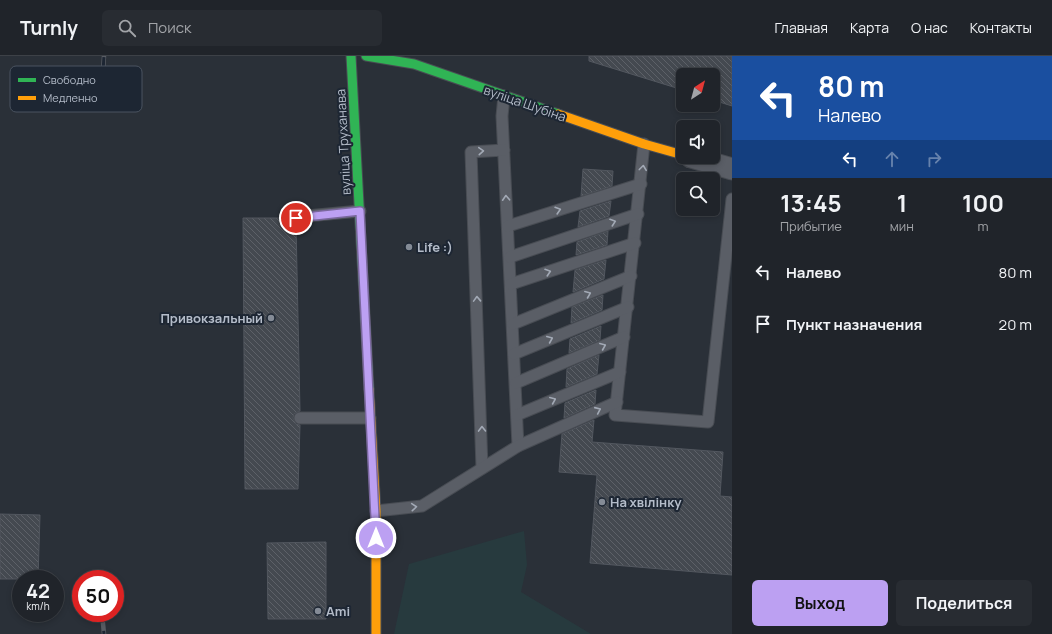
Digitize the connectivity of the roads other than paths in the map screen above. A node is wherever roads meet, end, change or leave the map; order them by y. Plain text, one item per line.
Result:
1 (351, 56) edge
2 (366, 56) edge
3 (504, 96) junction
4 (644, 144) junction
5 (504, 150) junction
6 (676, 153) edge
7 (715, 164) edge
8 (732, 169) edge
9 (641, 184) junction
10 (732, 199) edge
11 (360, 211) junction
12 (638, 214) junction
13 (296, 218) dead end
14 (508, 226) junction
15 (635, 243) junction
16 (510, 257) junction
17 (631, 276) junction
18 (511, 284) junction
19 (628, 307) junction
20 (513, 324) junction
21 (624, 337) junction
22 (514, 354) junction
23 (620, 372) junction
24 (516, 383) junction
25 (616, 402) junction
26 (517, 416) junction
27 (300, 418) dead end
28 (370, 418) junction
29 (518, 446) junction
30 (482, 468) junction
31 (376, 511) junction
32 (376, 634) edge

1 - 11 main road, вуліца Труханава
2 - 3 main road, вуліца Шубіна
3 - 4 main road, вуліца Шубіна
3 - 5 lane
4 - 6 main road, вуліца Шубіна
9 -> 4 lane
14 -> 5 lane
30 -> 5 lane
7 - 8 street
9 - 12 lane
14 -> 9 lane
10 - 25 lane
11 - 13 lane
11 - 28 main road, вуліца Труханава
12 - 15 lane
16 -> 12 lane
14 - 16 lane
15 - 17 lane
18 -> 15 lane
16 - 18 lane
17 - 19 lane
20 -> 17 lane
18 - 20 lane
19 - 21 lane
22 -> 19 lane
20 - 22 lane
21 - 23 lane
24 -> 21 lane
22 - 24 lane
23 - 25 lane
26 -> 23 lane
24 - 26 lane
29 -> 25 lane
26 - 29 lane
27 - 28 lane
28 - 31 main road, вуліца Труханава
29 - 30 lane
31 -> 30 lane
31 - 32 main road, вуліца Труханава

